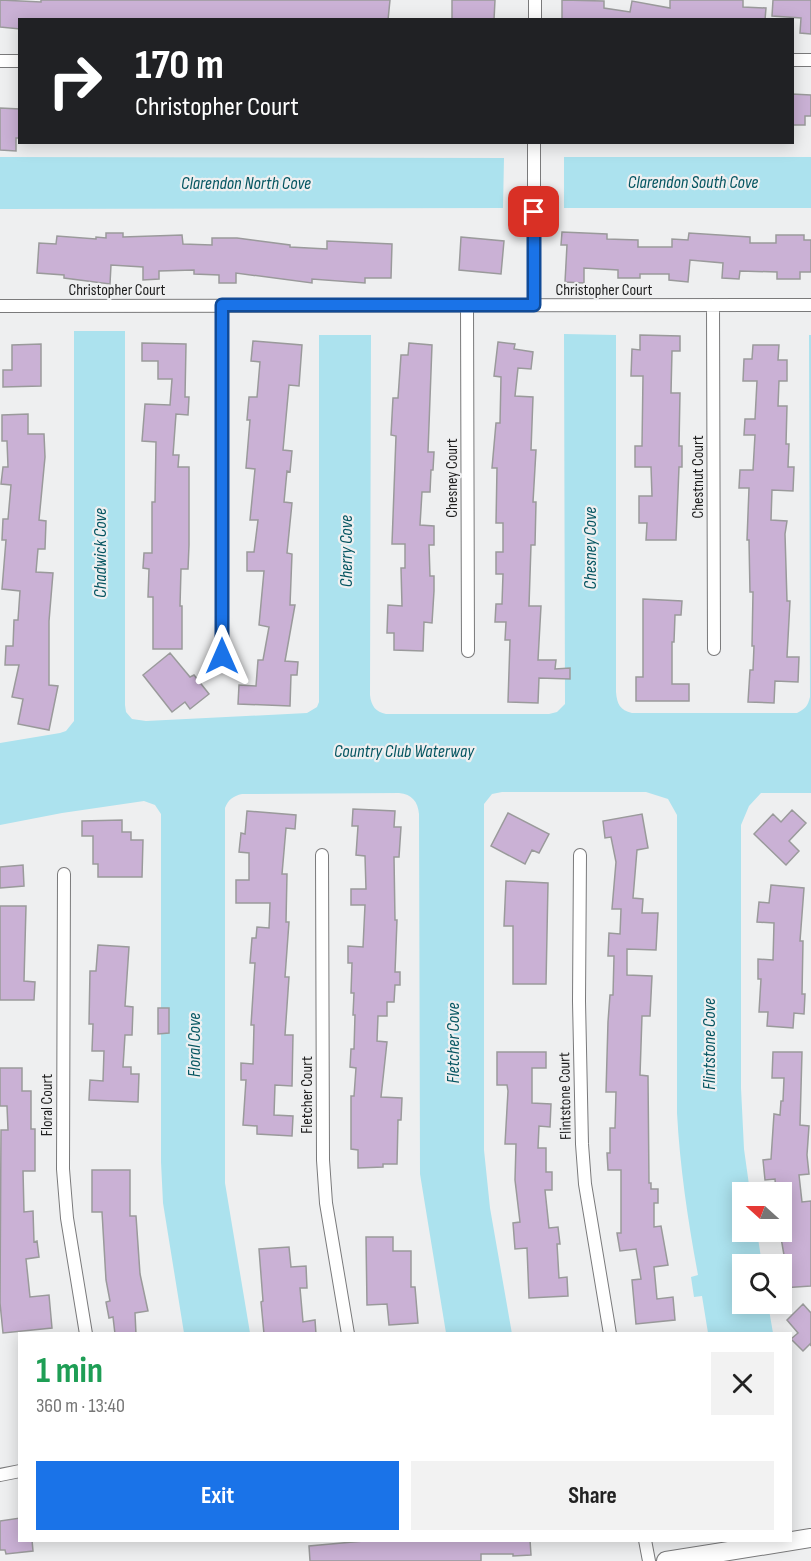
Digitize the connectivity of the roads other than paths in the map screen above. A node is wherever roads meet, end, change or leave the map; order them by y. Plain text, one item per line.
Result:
1 (535, 0) edge
2 (535, 18) edge
3 (794, 60) edge
4 (811, 60) edge
5 (0, 61) edge
6 (18, 61) edge
7 (534, 144) edge
8 (222, 305) junction
9 (534, 305) junction
10 (712, 305) junction
11 (0, 306) edge
12 (467, 306) junction
13 (811, 306) edge
14 (714, 649) dead end
15 (468, 651) dead end
16 (222, 656) dead end
17 (322, 855) dead end
18 (580, 855) dead end
19 (64, 874) dead end
20 (86, 1332) edge
21 (348, 1332) edge
22 (610, 1332) edge
23 (18, 1471) edge
24 (0, 1475) edge
25 (811, 1538) edge
26 (792, 1541) edge
27 (645, 1542) edge
28 (786, 1542) edge
29 (649, 1561) edge
30 (666, 1561) edge

1 - 2 street
3 - 4 street
5 - 6 street
7 - 9 street
8 - 11 street, Christopher Court
8 - 12 street, Christopher Court
8 - 16 street
9 - 10 street, Christopher Court
9 - 12 street, Christopher Court
10 - 13 street, Christopher Court
10 - 14 street, Chestnut Court
12 - 15 street, Chesney Court
17 - 21 street, Fletcher Court
18 - 22 street, Flintstone Court
19 - 20 street, Floral Court
23 - 24 street
25 - 26 street
27 - 29 street
28 - 30 street

